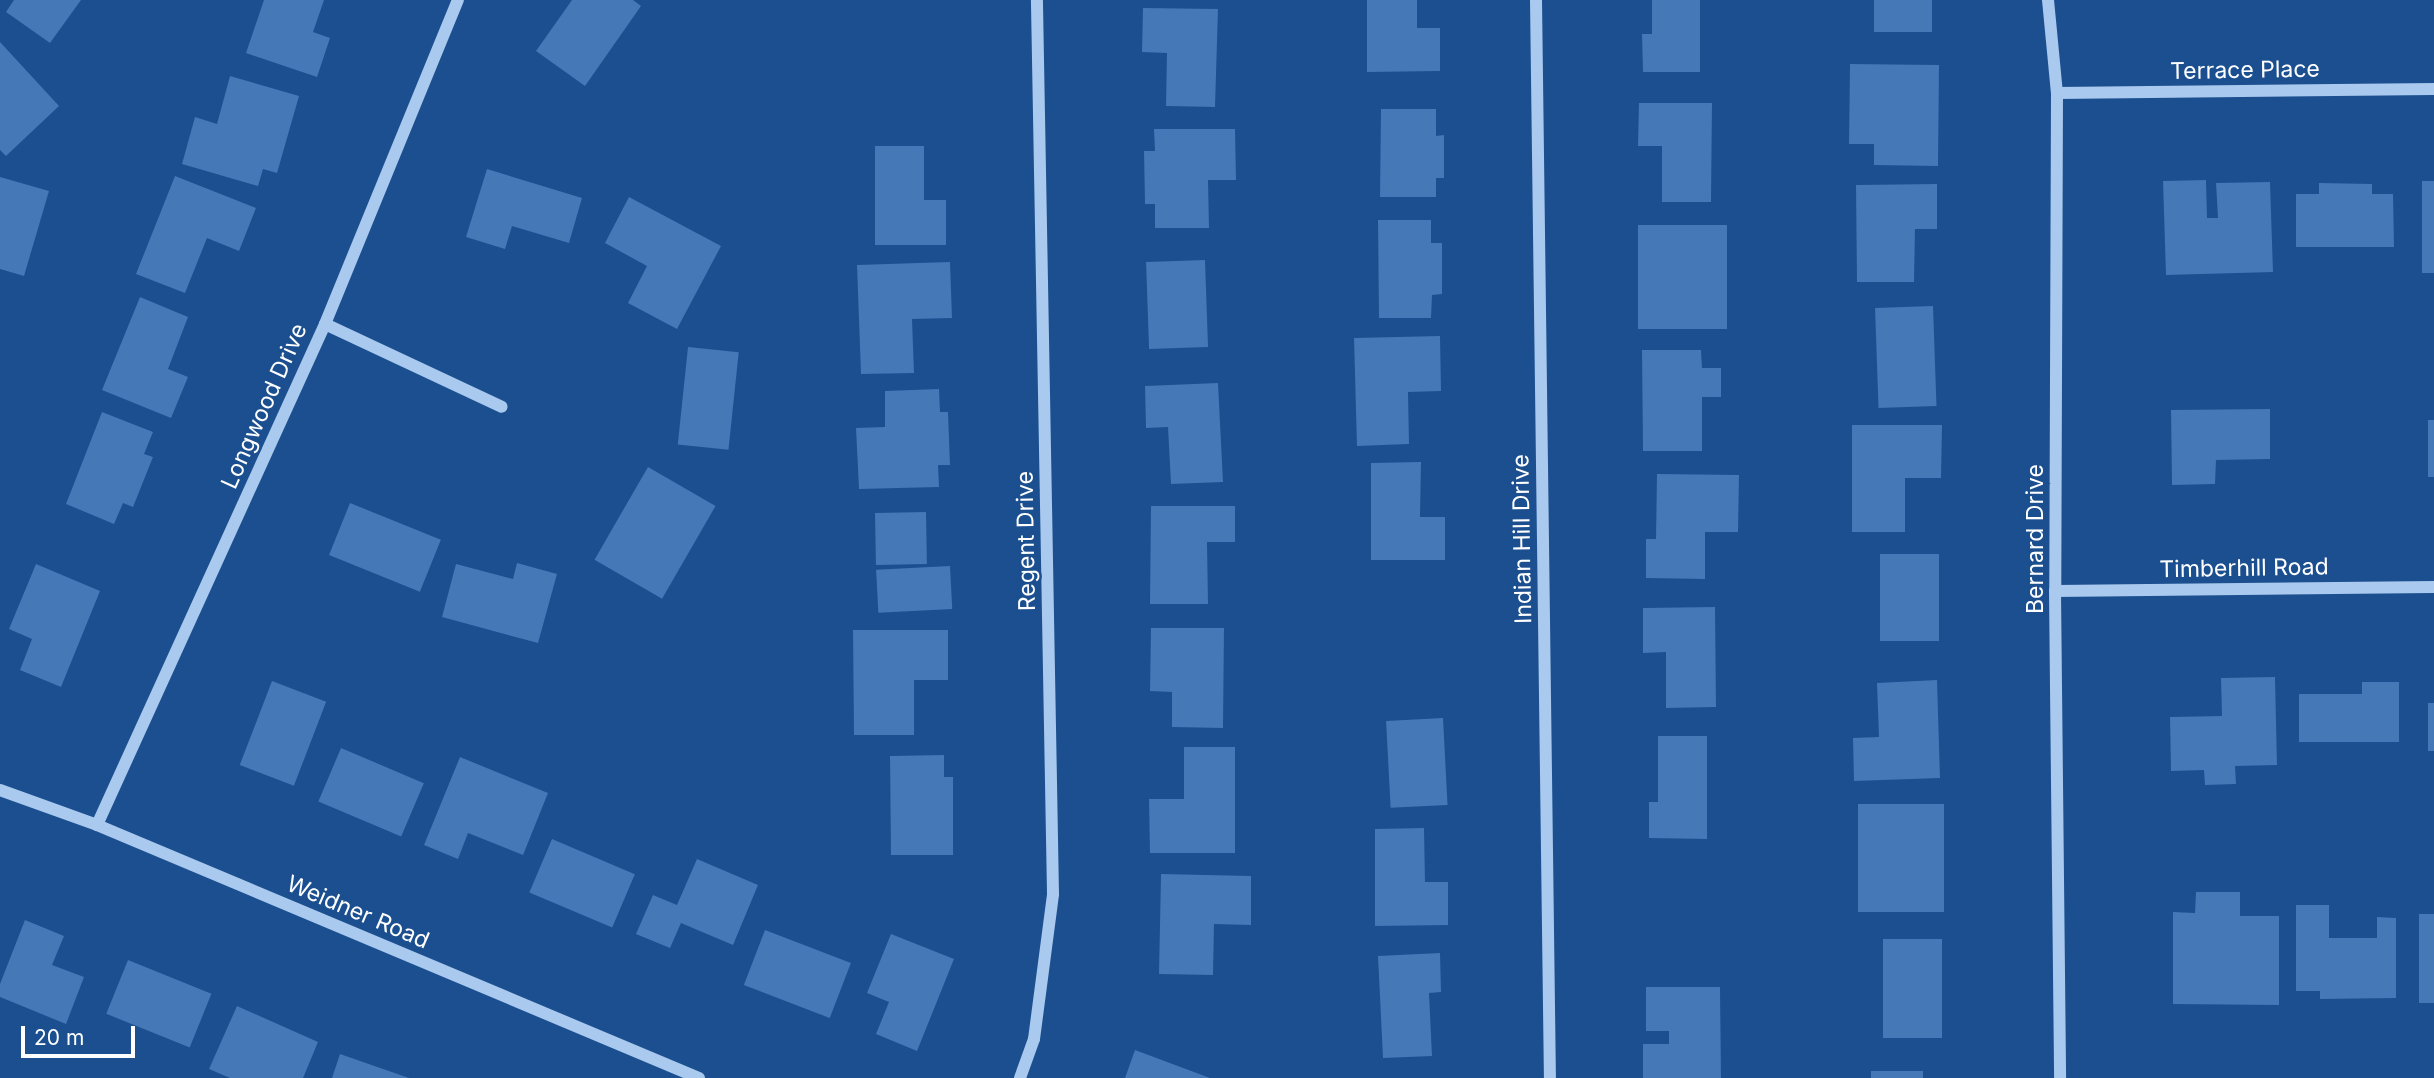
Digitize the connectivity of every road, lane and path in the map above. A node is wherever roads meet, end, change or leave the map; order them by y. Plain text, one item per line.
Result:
1 (457, 0) edge
2 (1037, 0) edge
3 (1536, 0) edge
4 (2048, 0) edge
5 (2434, 89) edge
6 (2057, 93) junction
7 (325, 324) junction
8 (502, 407) dead end
9 (2434, 587) edge
10 (2055, 591) junction
11 (0, 790) edge
12 (97, 825) junction
13 (699, 1078) edge
14 (1020, 1078) edge
15 (1550, 1078) edge
16 (2060, 1078) edge

1 - 7 street, Longwood Drive
2 - 14 street, Regent Drive
3 - 15 street, Indian Hill Drive
4 - 6 street, Bernard Drive
5 - 6 street, Terrace Place
6 - 10 street, Bernard Drive
7 - 8 street
7 - 12 street, Longwood Drive
9 - 10 street, Timberhill Road
10 - 16 street, Bernard Drive
11 - 12 street, Weidner Road
12 - 13 street, Weidner Road

